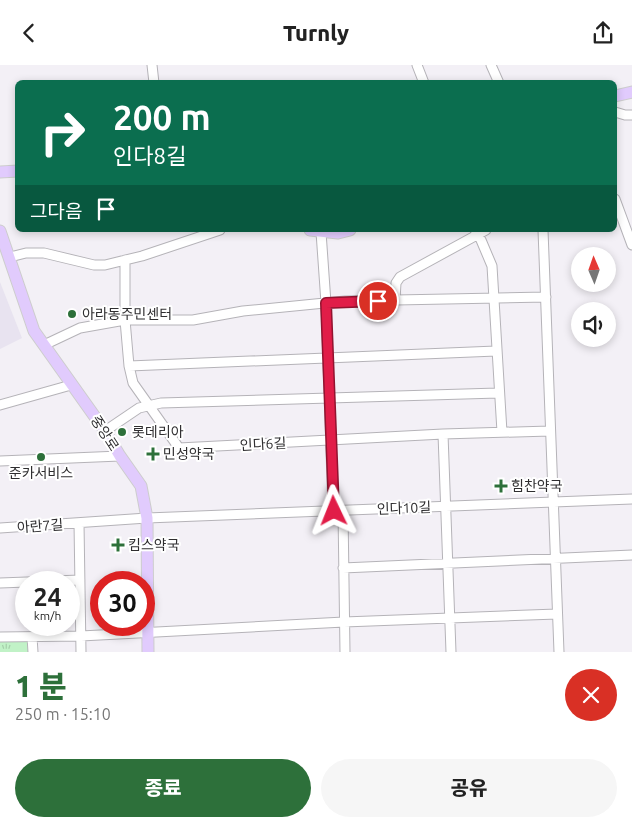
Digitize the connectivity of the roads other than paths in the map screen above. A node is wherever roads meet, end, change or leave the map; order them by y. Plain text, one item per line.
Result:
1 (152, 65) edge
2 (417, 65) edge
3 (491, 65) edge
4 (154, 80) edge
5 (423, 80) edge
6 (498, 80) edge
7 (632, 92) edge
8 (617, 96) edge
9 (632, 100) edge
10 (617, 103) edge
11 (617, 113) edge
12 (632, 115) edge
13 (15, 171) edge
14 (0, 172) edge
15 (617, 204) edge
16 (0, 231) edge
17 (214, 232) edge
18 (316, 232) edge
19 (327, 232) edge
20 (342, 232) edge
21 (477, 232) edge
22 (479, 232) edge
23 (543, 232) edge
24 (632, 245) edge
25 (10, 257) junction
26 (126, 260) junction
27 (546, 297) junction
28 (494, 298) junction
29 (395, 300) junction
30 (326, 303) junction
31 (125, 321) junction
32 (44, 345) junction
33 (496, 351) junction
34 (328, 359) junction
35 (129, 365) junction
36 (71, 385) junction
37 (498, 393) junction
38 (330, 399) junction
39 (0, 405) edge
40 (148, 406) junction
41 (105, 431) junction
42 (550, 431) junction
43 (502, 432) junction
44 (443, 434) junction
45 (331, 441) junction
46 (120, 456) junction
47 (0, 461) edge
48 (632, 499) edge
49 (553, 502) junction
50 (446, 507) junction
51 (338, 511) junction
52 (147, 518) junction
53 (79, 523) junction
54 (0, 528) edge
55 (632, 555) edge
56 (555, 558) junction
57 (448, 564) junction
58 (343, 568) junction
59 (80, 571) edge
60 (147, 571) edge
61 (80, 580) edge
62 (15, 582) edge
63 (0, 583) edge
64 (557, 614) junction
65 (450, 618) junction
66 (344, 622) junction
67 (155, 633) edge
68 (81, 636) junction
69 (90, 636) edge
70 (148, 636) edge
71 (0, 637) edge
72 (32, 637) junction
73 (33, 652) edge
74 (81, 652) edge
75 (148, 652) edge
76 (345, 652) edge
77 (450, 652) edge
78 (559, 652) edge

1 - 4 street
2 - 5 street
3 - 6 street
7 - 8 main road
9 - 10 main road
11 - 12 street
13 - 14 main road
15 - 24 street
16 - 25 main road, 중앙로
17 - 26 street
18 - 30 street
19 - 20 main road
21 - 29 street
22 - 28 street
23 - 27 street
25 - 26 street
25 - 32 main road, 중앙로
26 - 31 street, 인다6길
27 - 28 street
27 - 42 street
28 - 29 street
28 - 33 street
29 - 30 street
30 - 31 street
30 - 34 street
31 - 32 street
31 - 35 street, 인다6길
32 - 36 main road, 중앙로
33 - 34 street
33 - 37 street
34 - 35 street
34 - 38 street
35 - 40 street, 인다6길
36 - 39 street
36 - 41 main road, 중앙로
37 - 38 street
37 - 43 street
38 - 40 street
38 - 45 street
40 - 41 street
40 - 45 street, 인다6길
41 - 46 main road, 중앙로
42 - 43 street, 인다6길
42 - 49 street
43 - 44 street, 인다6길
44 - 45 street, 인다6길
44 - 50 street
45 - 51 street
46 - 47 street
46 - 52 main road, 중앙로
48 - 49 street, 인다10길
49 - 50 street, 인다10길
49 - 56 street
50 - 51 street, 인다10길
50 - 57 street
51 - 52 street, 인다10길
51 - 58 street
52 - 53 street, 아란7길
52 - 60 main road, 중앙로
53 - 54 street, 아란7길
53 - 59 street, 아란7길
55 - 56 street
56 - 57 street
56 - 64 street
57 - 58 street
57 - 65 street
58 - 66 street
61 - 68 street, 아란7길
62 - 63 street
64 - 65 street
64 - 78 street
65 - 66 street
65 - 77 street
66 - 67 street
66 - 76 street
68 - 69 street
68 - 72 street
68 - 74 street, 아란7길
70 - 75 main road, 중앙로
71 - 72 street
72 - 73 street

